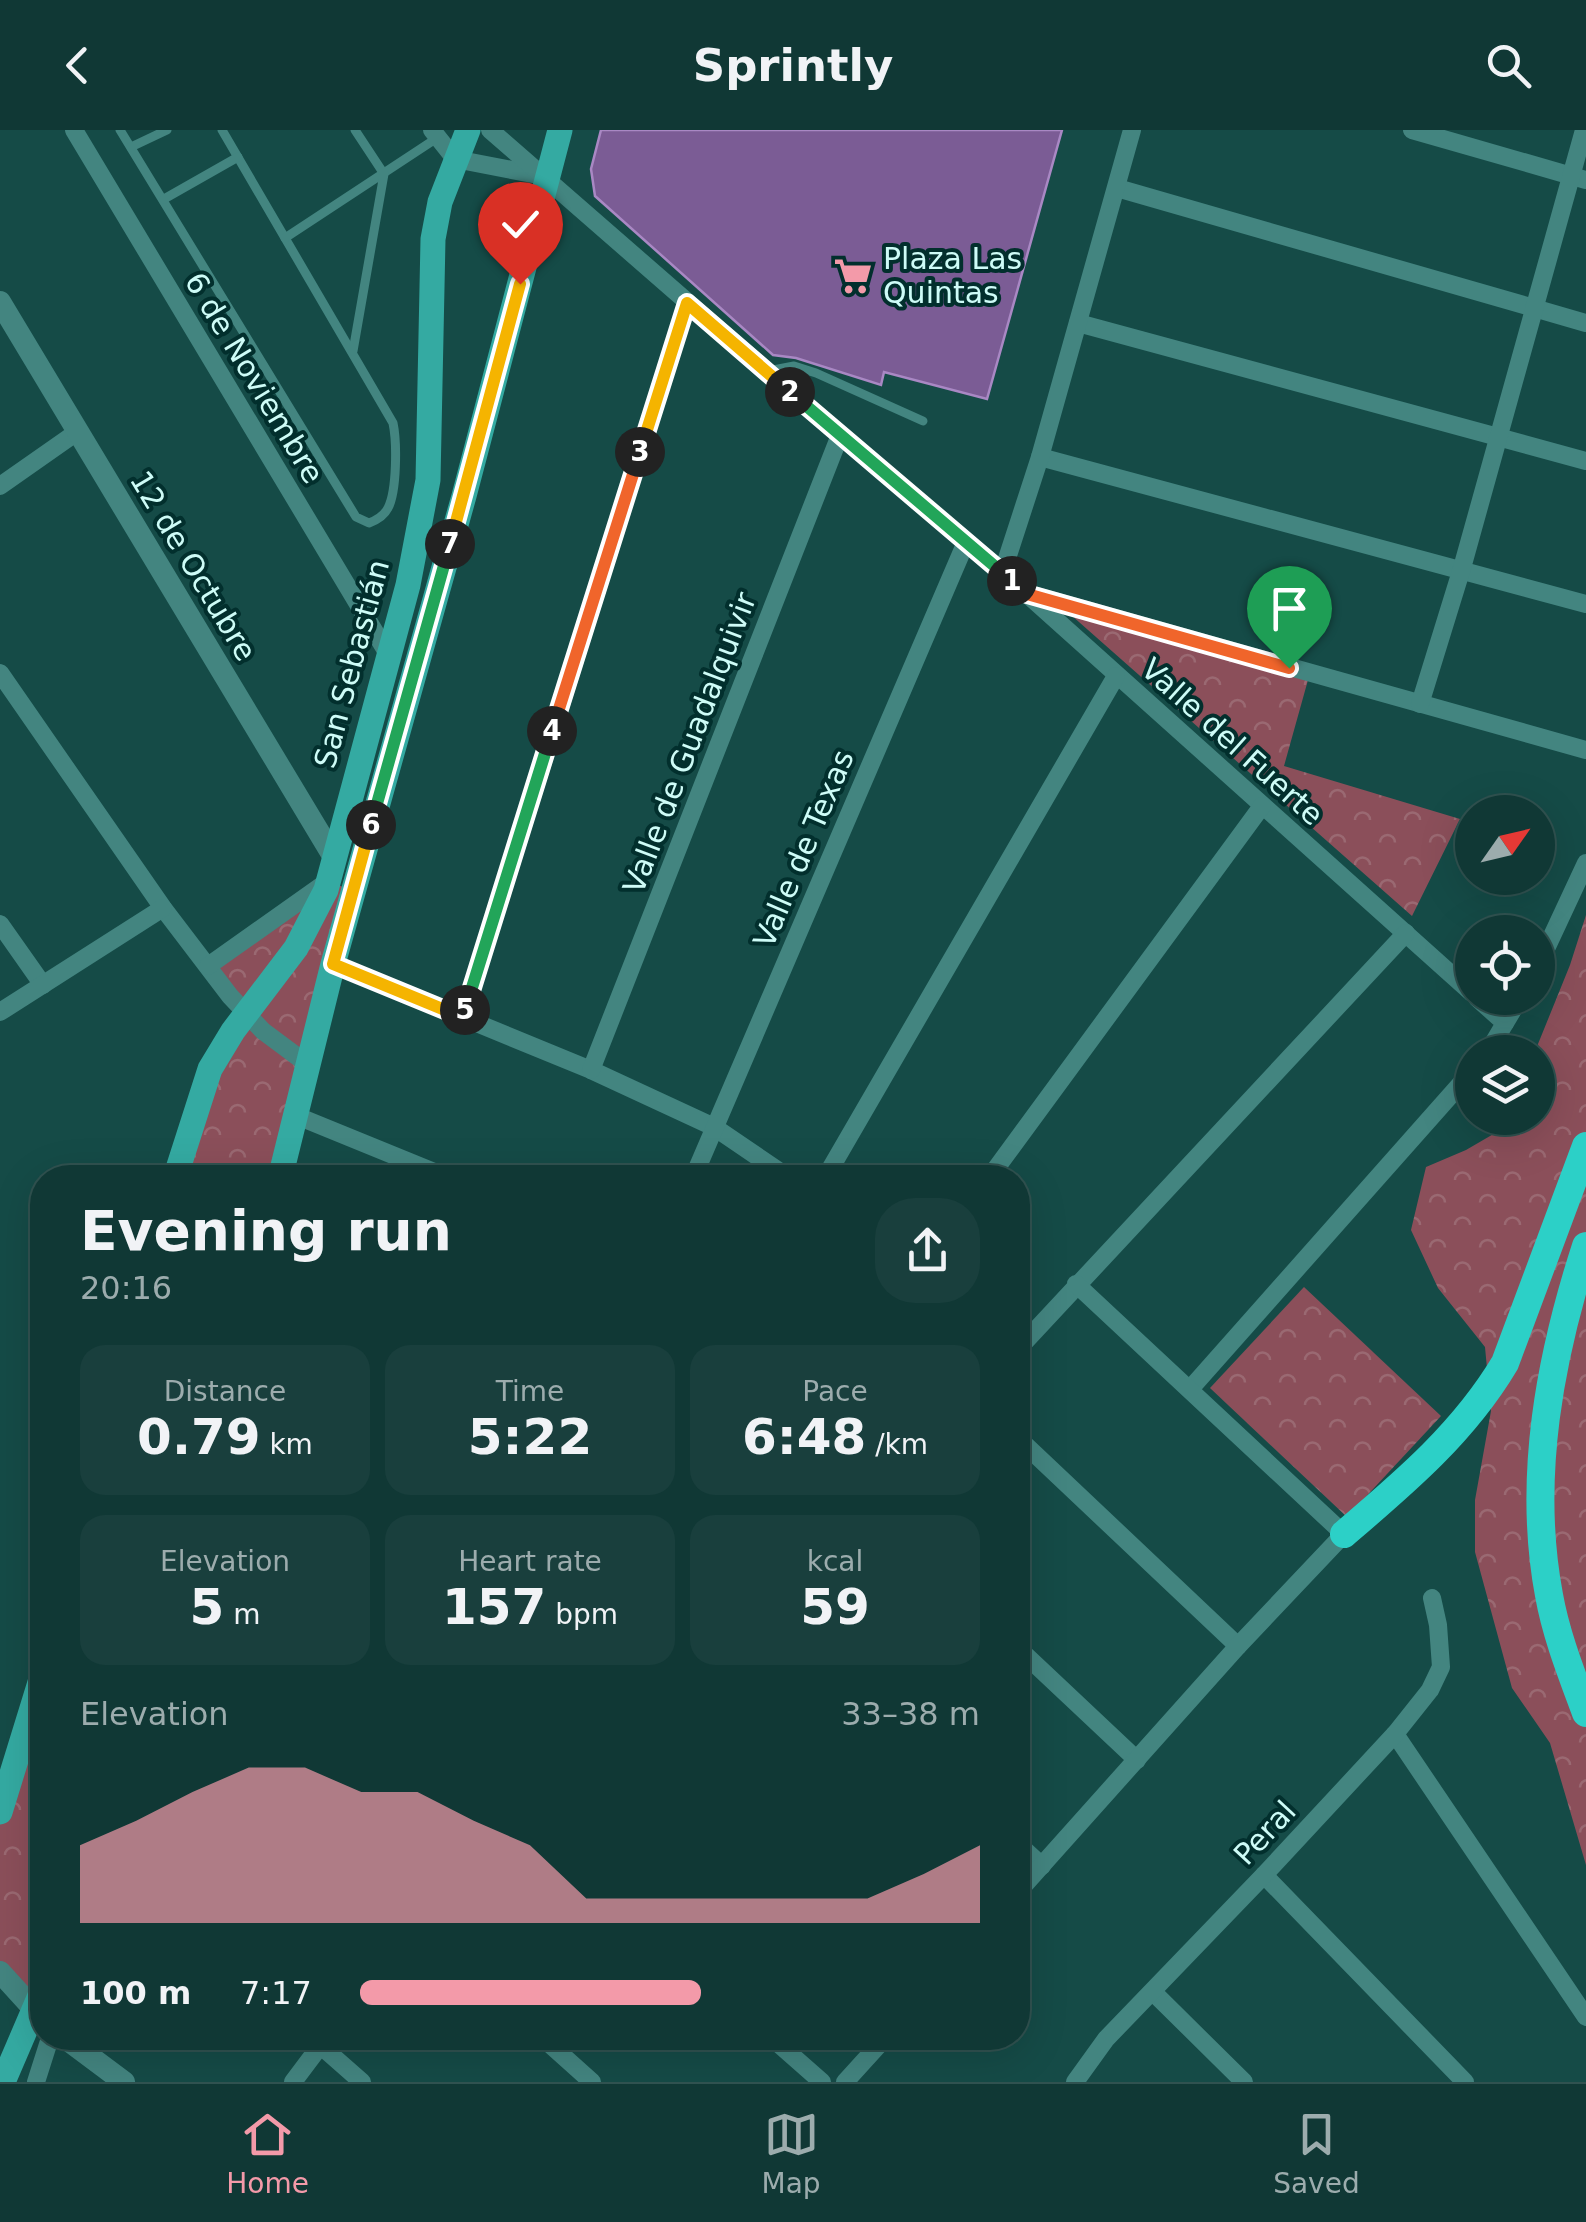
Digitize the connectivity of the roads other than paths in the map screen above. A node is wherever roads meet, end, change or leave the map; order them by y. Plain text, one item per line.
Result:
1 (74, 130) edge
2 (120, 130) edge
3 (167, 130) edge
4 (222, 130) edge
5 (355, 130) edge
6 (468, 130) edge
7 (490, 130) edge
8 (560, 130) edge
9 (1132, 130) edge
10 (1412, 130) edge
11 (1584, 130) edge
12 (434, 134) edge
13 (131, 147) junction
14 (238, 157) junction
15 (455, 159) junction
16 (384, 174) junction
17 (548, 178) junction
18 (1578, 178) edge
19 (1117, 188) junction
20 (164, 199) junction
21 (286, 238) junction
22 (0, 302) edge
23 (687, 303) junction
24 (1534, 309) junction
25 (1586, 322) edge
26 (1078, 323) junction
27 (353, 351) junction
28 (766, 371) junction
29 (923, 421) dead end
30 (77, 432) junction
31 (840, 435) junction
32 (1500, 435) junction
33 (1040, 456) junction
34 (1586, 461) edge
35 (0, 486) edge
36 (966, 542) junction
37 (1462, 568) junction
38 (1002, 574) junction
39 (1027, 594) junction
40 (1586, 604) edge
41 (388, 654) junction
42 (0, 673) edge
43 (1116, 676) junction
44 (1420, 704) junction
45 (1586, 750) edge
46 (1262, 806) junction
47 (1586, 863) edge
48 (332, 870) junction
49 (163, 908) junction
50 (0, 924) edge
51 (1555, 930) edge
52 (1406, 933) junction
53 (333, 964) junction
54 (208, 966) junction
55 (1455, 977) edge
56 (42, 985) junction
57 (0, 1012) edge
58 (246, 1014) junction
59 (1496, 1015) edge
60 (1510, 1015) edge
61 (462, 1017) junction
62 (1505, 1023) junction
63 (1498, 1035) edge
64 (310, 1066) junction
65 (591, 1070) junction
66 (1455, 1090) edge
67 (297, 1116) junction
68 (714, 1127) junction
69 (1586, 1146) edge
70 (179, 1165) edge
71 (284, 1165) edge
72 (417, 1165) edge
73 (698, 1165) edge
74 (770, 1165) edge
75 (832, 1165) edge
76 (999, 1165) edge
77 (1586, 1246) edge
78 (1076, 1284) junction
79 (1030, 1332) edge
80 (1191, 1388) junction
81 (1030, 1449) edge
82 (1344, 1534) junction
83 (1432, 1598) dead end
84 (1238, 1646) junction
85 (1030, 1659) edge
86 (1586, 1712) edge
87 (1395, 1734) junction
88 (30, 1735) edge
89 (1137, 1760) junction
90 (0, 1812) edge
91 (1030, 1855) edge
92 (1042, 1866) junction
93 (1264, 1875) junction
94 (1030, 1879) edge
95 (0, 1972) edge
96 (1153, 1992) junction
97 (30, 1998) edge
98 (1586, 2018) edge
99 (30, 2023) edge
100 (46, 2050) edge
101 (81, 2050) edge
102 (314, 2050) edge
103 (330, 2050) edge
104 (556, 2050) edge
105 (786, 2050) edge
106 (874, 2050) edge
107 (4, 2082) edge
108 (36, 2082) edge
109 (124, 2082) edge
110 (294, 2082) edge
111 (362, 2082) edge
112 (592, 2082) edge
113 (822, 2082) edge
114 (845, 2082) edge
115 (1075, 2082) edge
116 (1244, 2082) edge
117 (1464, 2082) edge

1 - 41 street, 6 de Noviembre
2 - 13 lane
3 - 13 lane
4 - 14 lane
5 - 16 lane
6 - 15 main road, San Sebastián
7 - 17 street, Valle del Fuerte
8 - 17 main road, San Sebastián
9 - 19 street
10 - 18 street
11 - 18 street
12 - 15 street
12 - 16 lane
13 - 20 lane
14 - 20 lane
14 - 21 lane
15 - 17 street
15 - 41 main road, San Sebastián
16 - 21 lane
16 - 27 lane
17 - 23 street, Valle del Fuerte
17 - 53 main road, San Sebastián
18 - 24 street
19 - 24 street
19 - 26 street
20 - 27 lane
21 - 27 lane
22 - 30 street, 12 de Octubre
23 - 28 street, Valle del Fuerte
23 - 61 street
24 - 25 street
24 - 32 street
26 - 32 street
26 - 33 street
28 - 29 lane
28 - 31 street, Valle del Fuerte
30 - 35 street
30 - 48 street, 12 de Octubre
31 - 36 street, Valle del Fuerte
31 - 65 street, Valle de Guadalquivir
32 - 34 street
32 - 37 street
33 - 37 street
33 - 38 street
36 - 38 street, Valle del Fuerte
36 - 68 street, Valle de Texas
37 - 40 street
37 - 44 street
38 - 39 street, Valle del Fuerte
39 - 43 street, Valle del Fuerte
39 - 44 street
41 - 48 main road, San Sebastián
42 - 49 street
43 - 46 street, Valle del Fuerte
43 - 75 street
44 - 45 street
46 - 52 street, Valle del Fuerte
46 - 76 street
47 - 51 street
48 - 54 street
48 - 58 main road, San Sebastián
49 - 54 street
49 - 56 street
50 - 56 street
52 - 55 street, Valle del Fuerte
52 - 78 street
53 - 61 street
53 - 64 main road, San Sebastián
54 - 58 street
56 - 57 street
58 - 64 street
58 - 70 main road, San Sebastián
59 - 62 street, Valle del Fuerte
60 - 62 street
61 - 65 street
62 - 63 street
64 - 67 main road, San Sebastián
65 - 68 street
66 - 80 street
67 - 71 main road, San Sebastián
67 - 72 street
68 - 73 street, Valle de Texas
68 - 74 street
69 - 82 highway
77 - 86 highway
78 - 79 street
78 - 80 street
80 - 82 street
81 - 84 street
82 - 84 street
83 - 87 street, Peral
84 - 89 street
85 - 89 street
87 - 93 street, Peral
87 - 98 street
88 - 90 main road
89 - 92 street
91 - 92 street
92 - 94 street
93 - 96 street, Peral
93 - 117 street
95 - 97 street
96 - 115 street, Peral
96 - 116 street
99 - 107 main road
100 - 108 street
101 - 109 street
102 - 110 street
103 - 111 street
104 - 112 street
105 - 113 street
106 - 114 street

